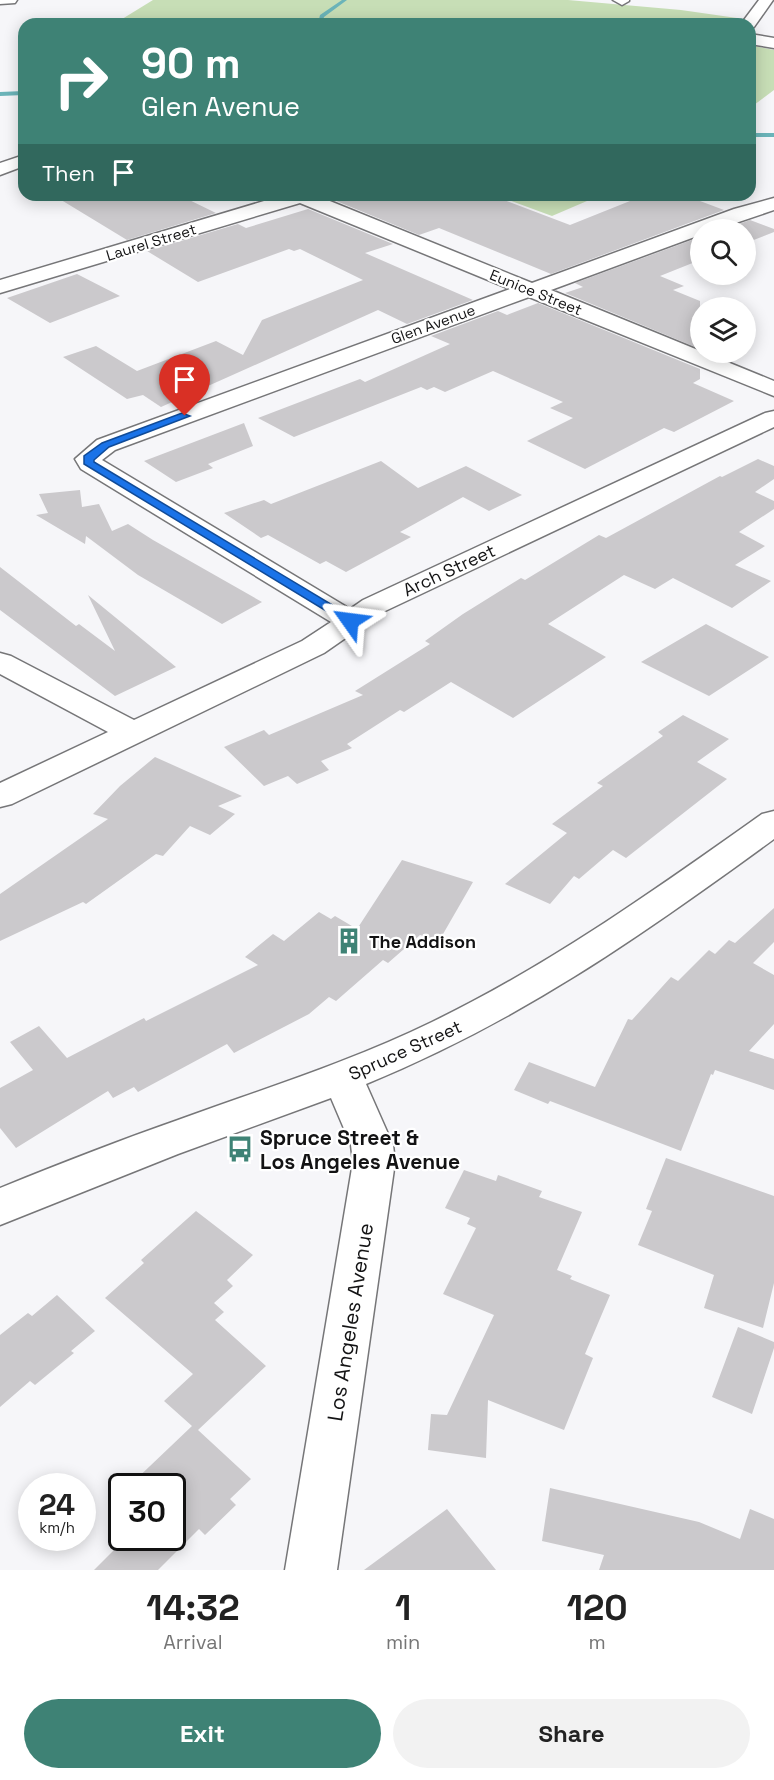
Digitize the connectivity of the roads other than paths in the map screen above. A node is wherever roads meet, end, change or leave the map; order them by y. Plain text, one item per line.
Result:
1 (0, 0) edge
2 (10, 0) edge
3 (766, 0) edge
4 (753, 18) edge
5 (756, 40) edge
6 (774, 43) edge
7 (18, 162) edge
8 (0, 169) edge
9 (284, 201) edge
10 (312, 201) edge
11 (768, 210) edge
12 (0, 287) edge
13 (531, 290) junction
14 (774, 389) edge
15 (774, 418) edge
16 (350, 621) junction
17 (0, 662) edge
18 (134, 733) junction
19 (0, 796) edge
20 (774, 822) edge
21 (343, 1078) junction
22 (0, 1208) edge
23 (311, 1570) edge

1 - 2 street
3 - 4 street
5 - 6 street
7 - 8 street
9 - 12 street, Laurel Street
10 - 13 street, Eunice Street
11 - 13 street, Glen Avenue
13 - 14 street, Eunice Street
13 - 16 street, Glen Avenue
15 - 16 street, Arch Street
16 - 18 street, Arch Street
17 - 18 street
18 - 19 street, Arch Street
20 - 21 street, Spruce Street
21 - 22 street, Spruce Street
21 - 23 street, Los Angeles Avenue

